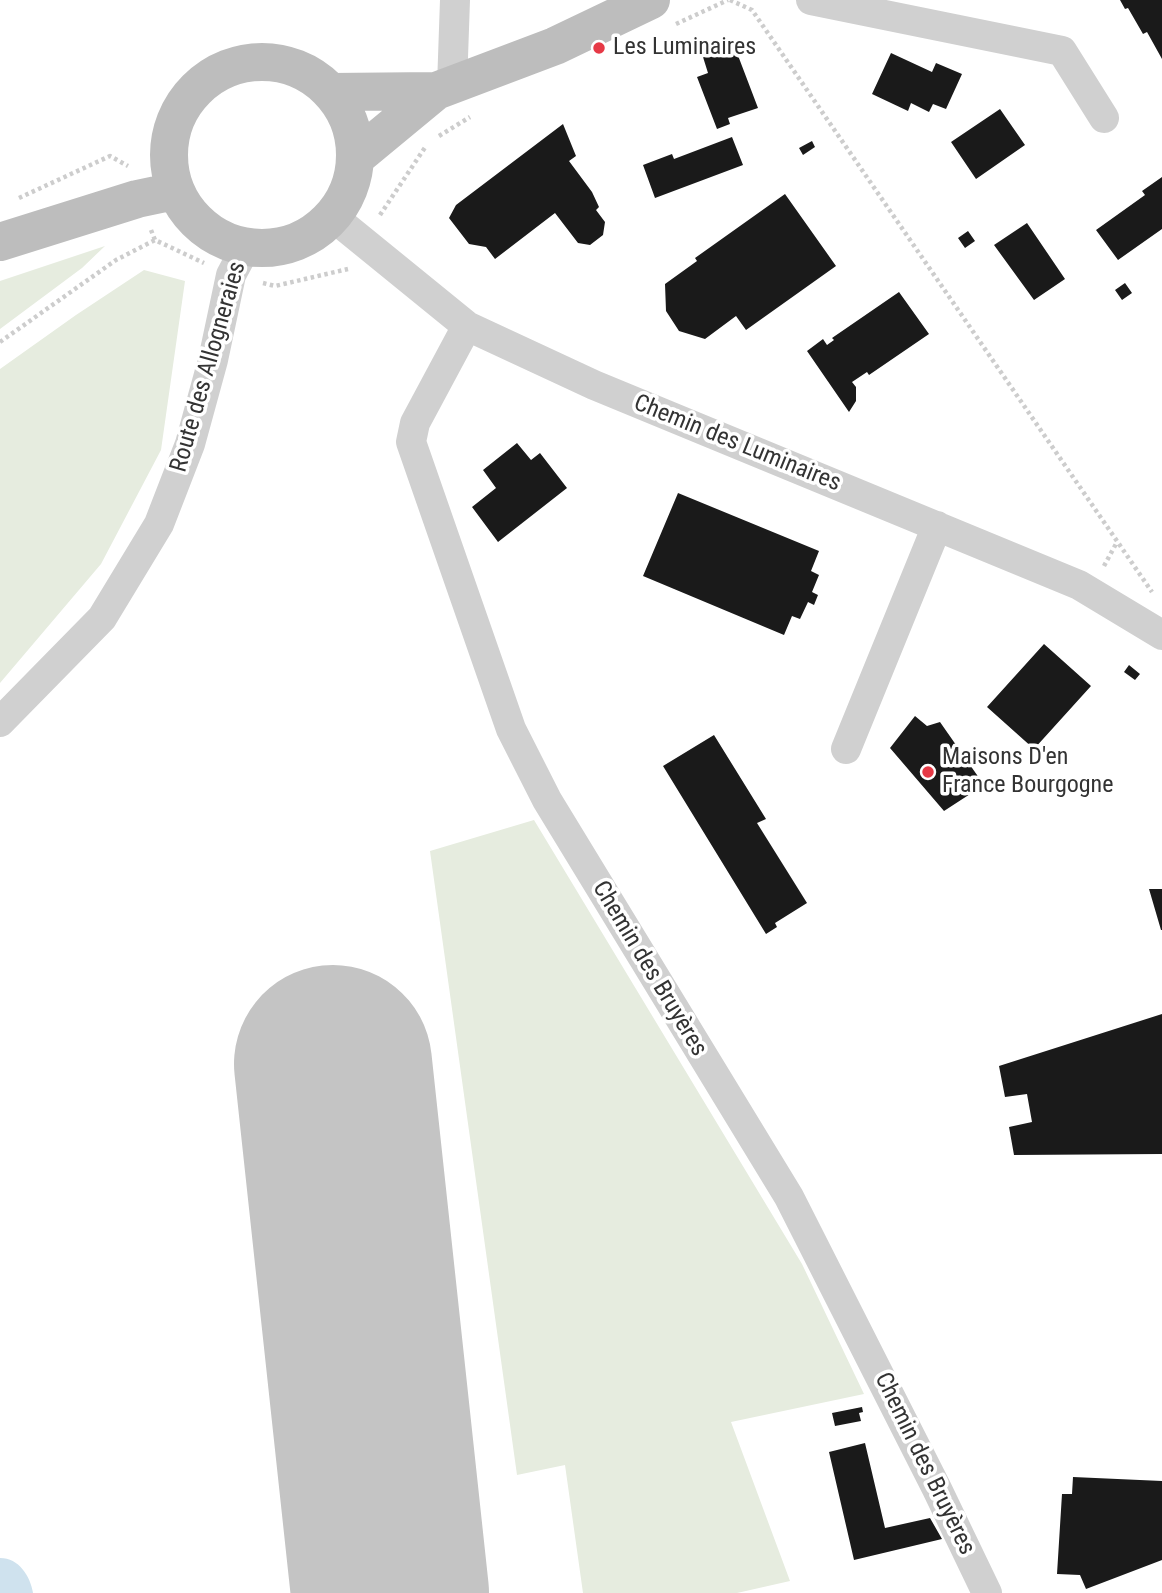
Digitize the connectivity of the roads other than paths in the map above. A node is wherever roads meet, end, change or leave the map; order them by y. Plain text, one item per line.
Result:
1 (455, 0) edge
2 (811, 0) edge
3 (658, 14) edge
4 (331, 92) junction
5 (454, 97) junction
6 (1104, 118) dead end
7 (355, 158) junction
8 (175, 191) junction
9 (333, 217) junction
10 (0, 242) edge
11 (246, 247) junction
12 (467, 326) junction
13 (937, 526) junction
14 (1162, 635) edge
15 (0, 722) edge
16 (846, 749) dead end
17 (987, 1593) edge

1 - 5 street
2 - 6 street
3 - 5 street
4 - 5 street
4 - 7 street
4 - 8 street
5 - 7 street
7 - 9 street
8 - 10 street
8 - 11 street
9 - 11 street
9 - 12 street, Chemin des Luminaires
11 - 15 street, Route des Allogneraies
12 - 13 street, Chemin des Luminaires
12 - 17 street, Chemin des Bruyères
13 - 14 street, Chemin des Luminaires
13 - 16 street

